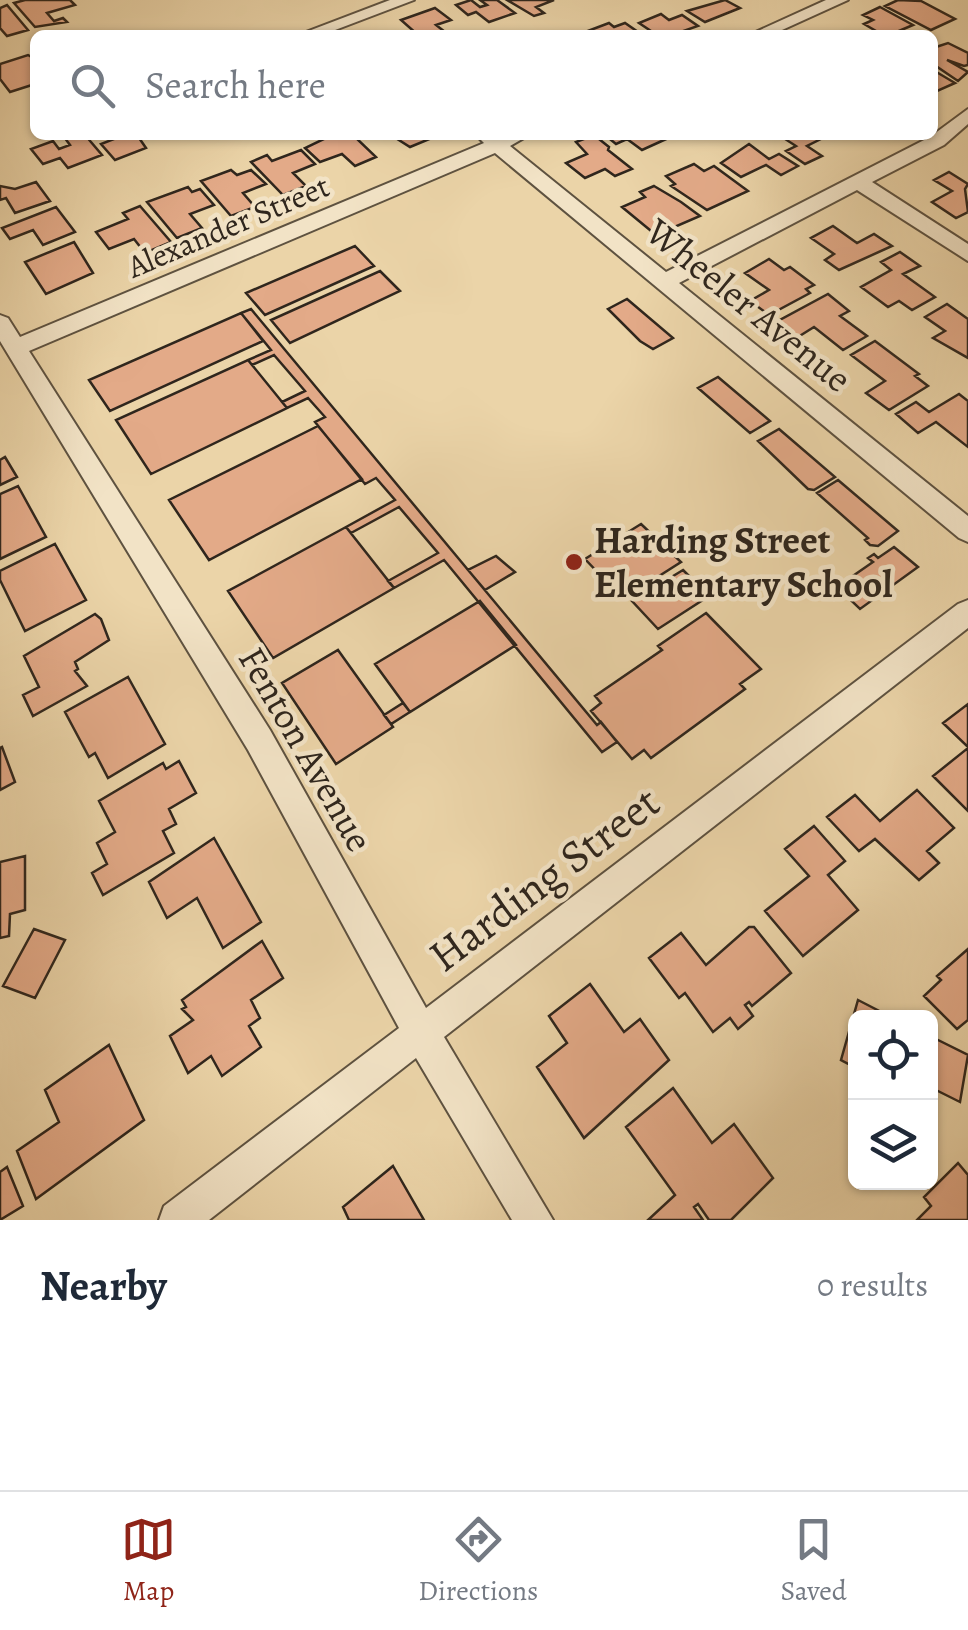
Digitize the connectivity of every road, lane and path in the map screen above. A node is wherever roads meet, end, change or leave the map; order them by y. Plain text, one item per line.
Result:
1 (406, 0) edge
2 (840, 0) edge
3 (350, 20) junction
4 (321, 30) edge
5 (362, 30) edge
6 (769, 30) edge
7 (968, 115) edge
8 (490, 140) edge
9 (857, 181) junction
10 (968, 254) edge
11 (665, 281) junction
12 (8, 336) edge
13 (968, 531) edge
14 (968, 612) edge
15 (419, 1031) junction
16 (178, 1220) edge
17 (534, 1220) edge

1 - 3 street
2 - 6 street
3 - 4 street
3 - 5 street
7 - 9 street
8 - 11 street, Wheeler Avenue
8 - 12 street, Alexander Street
9 - 10 street
9 - 11 street
11 - 13 street, Wheeler Avenue
12 - 15 street, Fenton Avenue
14 - 15 street, Harding Street
15 - 16 street, Harding Street
15 - 17 street, Fenton Avenue

